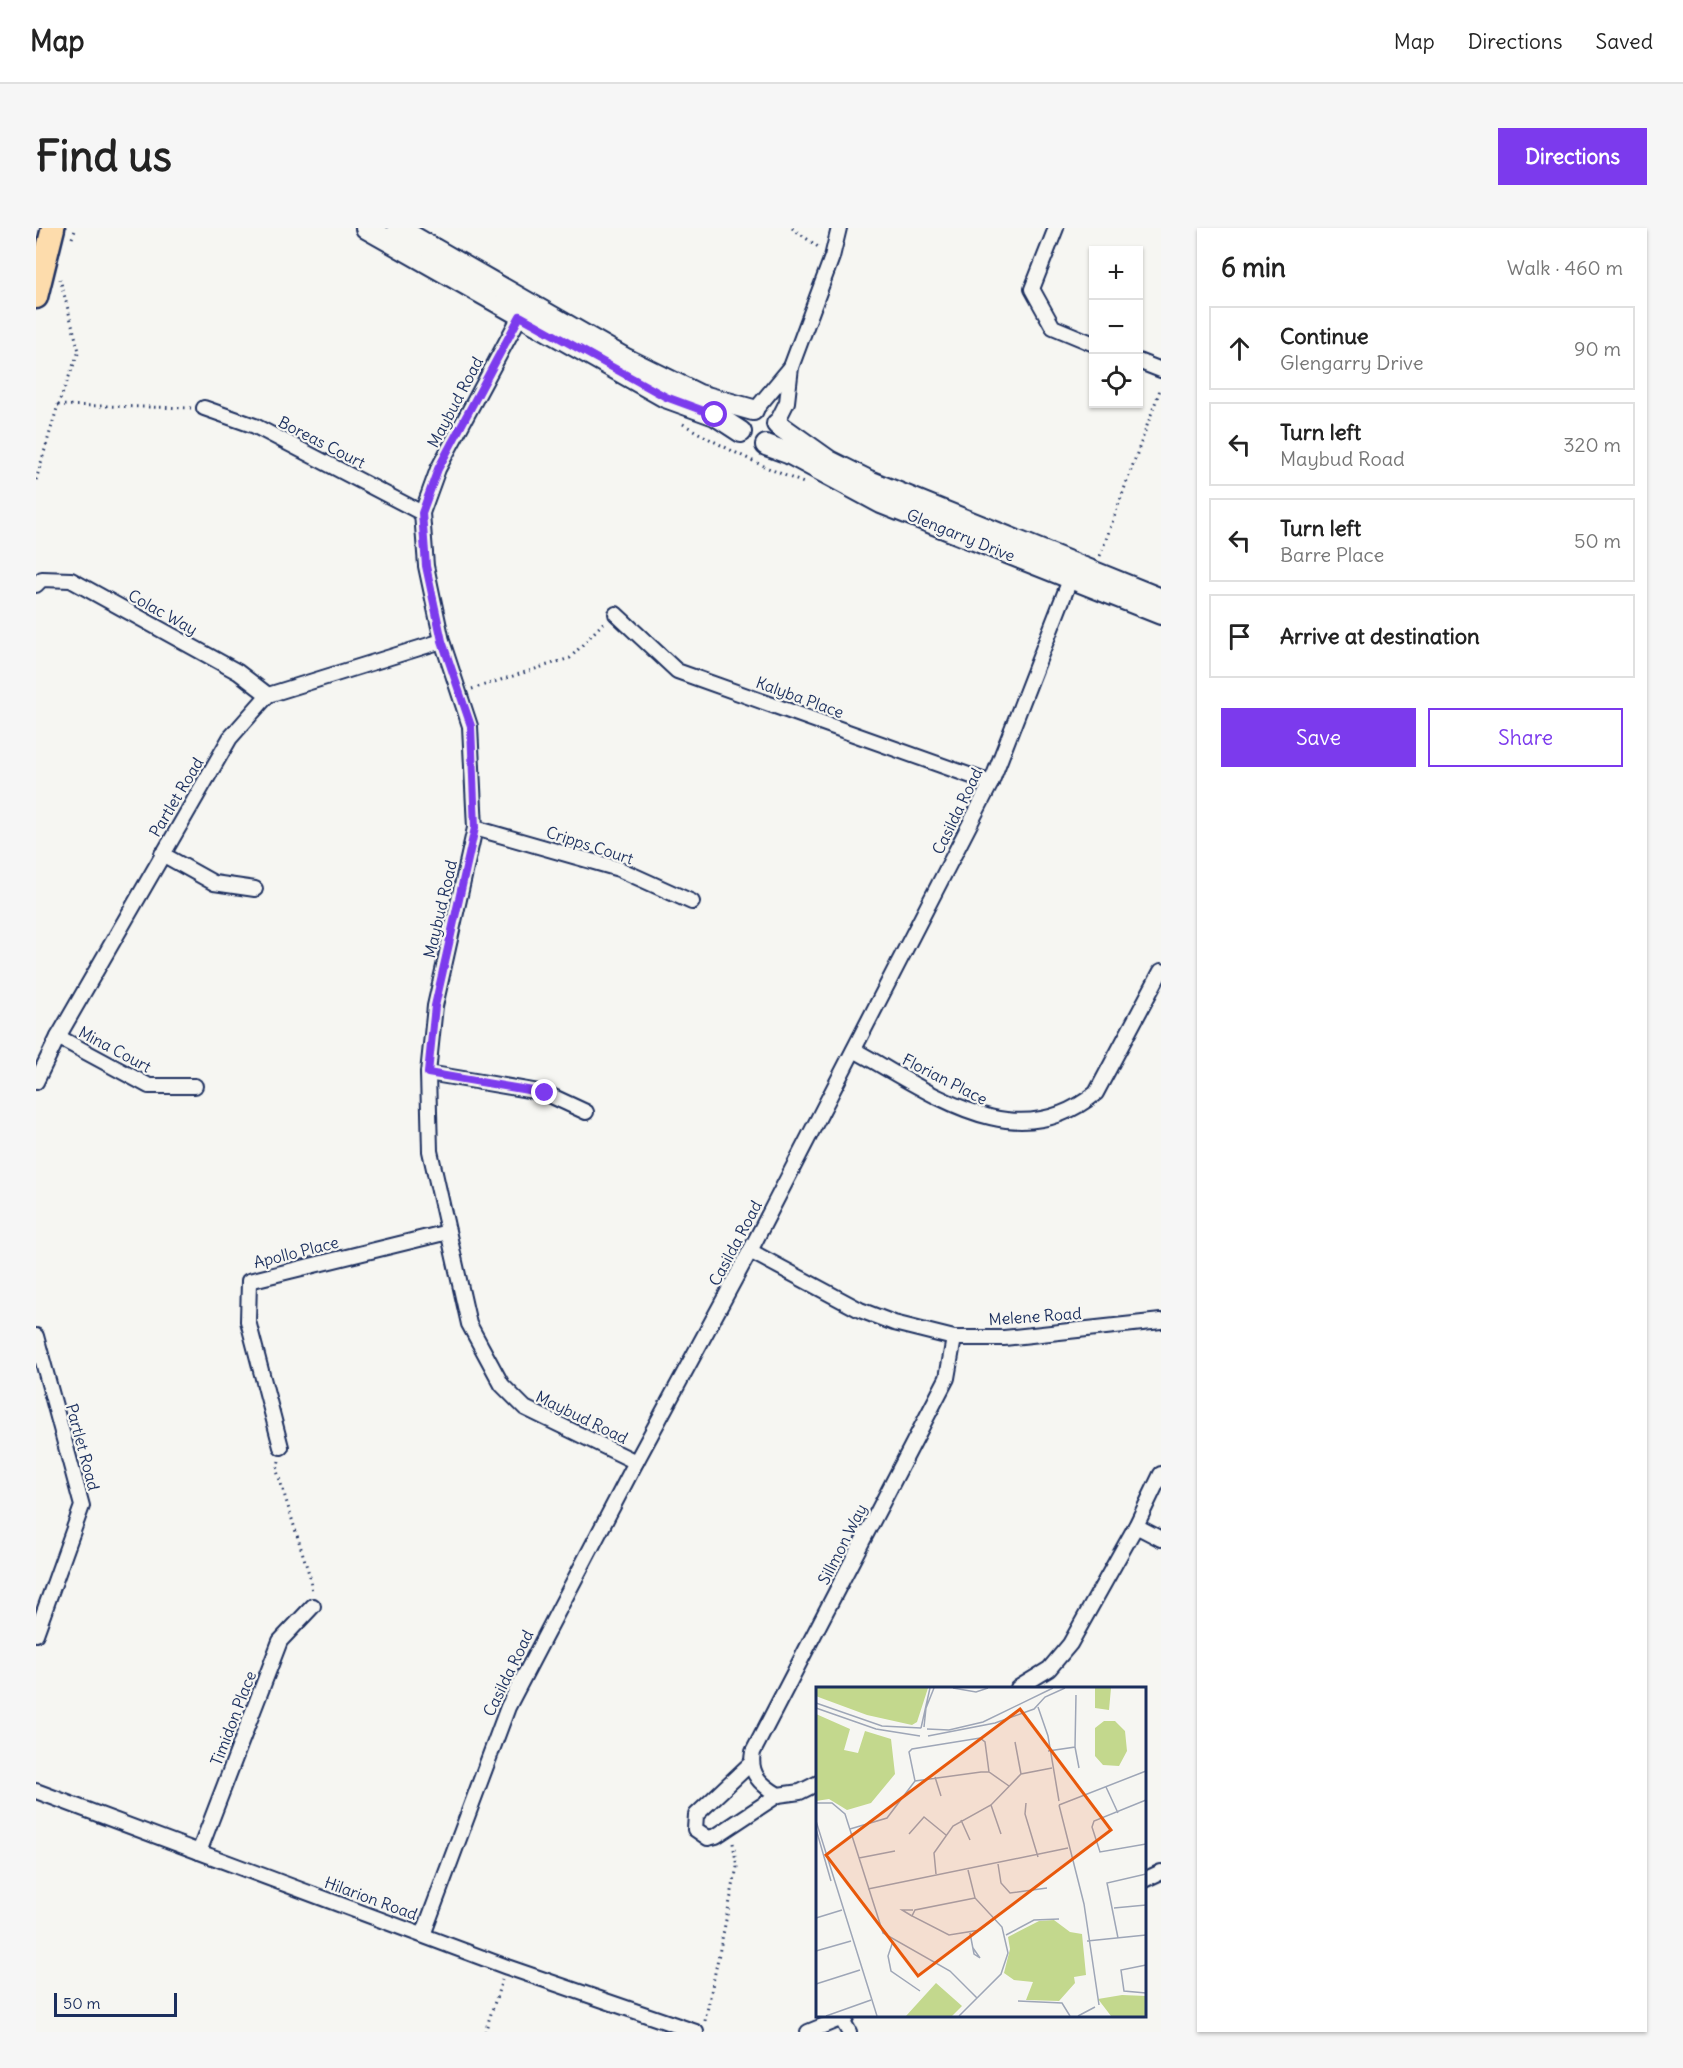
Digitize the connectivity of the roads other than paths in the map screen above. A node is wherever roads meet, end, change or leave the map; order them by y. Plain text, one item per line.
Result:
1 (53, 228) edge
2 (366, 228) edge
3 (838, 228) edge
4 (1056, 228) edge
5 (408, 235) edge
6 (36, 297) edge
7 (523, 309) junction
8 (1089, 342) edge
9 (1143, 363) edge
10 (791, 367) junction
11 (1161, 370) edge
12 (204, 408) road end
13 (755, 410) junction
14 (777, 423) junction
15 (741, 432) junction
16 (766, 445) junction
17 (422, 513) junction
18 (1072, 572) junction
19 (36, 585) edge
20 (1161, 599) edge
21 (616, 614) road end
22 (1161, 614) edge
23 (442, 641) junction
24 (268, 695) junction
25 (991, 783) junction
26 (475, 828) junction
27 (162, 854) junction
28 (255, 889) dead end
29 (692, 902) dead end
30 (1161, 971) edge
31 (58, 1037) junction
32 (854, 1050) junction
33 (428, 1073) junction
34 (36, 1082) edge
35 (195, 1086) dead end
36 (586, 1112) dead end
37 (448, 1232) junction
38 (750, 1251) junction
39 (1161, 1321) edge
40 (36, 1336) edge
41 (954, 1338) junction
42 (281, 1447) road end
43 (636, 1462) junction
44 (1161, 1474) edge
45 (1136, 1526) junction
46 (1161, 1539) edge
47 (314, 1606) road end
48 (36, 1634) edge
49 (1021, 1687) edge
50 (751, 1763) junction
51 (816, 1784) edge
52 (36, 1791) edge
53 (778, 1795) junction
54 (199, 1852) junction
55 (1161, 1872) edge
56 (1146, 1879) edge
57 (423, 1935) junction
58 (844, 2017) edge
59 (696, 2032) edge
60 (808, 2032) edge
61 (849, 2032) edge

1 - 6 main road
2 - 5 main road
3 - 10 street
4 - 8 street
5 - 7 main road
7 - 13 main road
7 - 15 main road
7 - 17 street, Maybud Road
9 - 11 street
10 - 13 street
10 - 14 street
12 - 17 street, Boreas Court
13 - 14 main road
13 - 15 main road
14 - 16 main road
14 - 18 main road, Glengarry Drive
15 - 16 main road
16 - 18 main road, Glengarry Drive
17 - 23 street, Maybud Road
18 - 20 main road, Glengarry Drive
18 - 22 main road, Glengarry Drive
18 - 25 street, Casilda Road
19 - 24 street, Colac Way
21 - 25 street, Kalyba Place
23 - 24 street
23 - 26 street, Maybud Road
24 - 27 street, Partlet Road
25 - 32 street, Casilda Road
26 - 29 street, Cripps Court
26 - 33 street, Maybud Road
27 - 28 street
27 - 31 street, Partlet Road
30 - 32 street, Florian Place
31 - 34 street, Partlet Road
31 - 35 street, Mina Court
32 - 38 street, Casilda Road
33 - 36 street
33 - 37 street, Maybud Road
37 - 42 street, Apollo Place
37 - 43 street, Maybud Road
38 - 41 street, Melene Road
38 - 43 street, Casilda Road
39 - 41 street, Melene Road
40 - 48 street, Partlet Road
41 - 50 street, Sillmon Way
43 - 57 street, Casilda Road
44 - 45 street
45 - 46 street
45 - 49 street
47 - 54 street, Timidon Place
50 - 53 street
50 - 53 street, Sillmon Way
51 - 53 street, Sillmon Way
52 - 54 street, Hilarion Road
54 - 57 street, Hilarion Road
55 - 56 street
57 - 59 street, Hilarion Road
58 - 60 street
58 - 61 street

